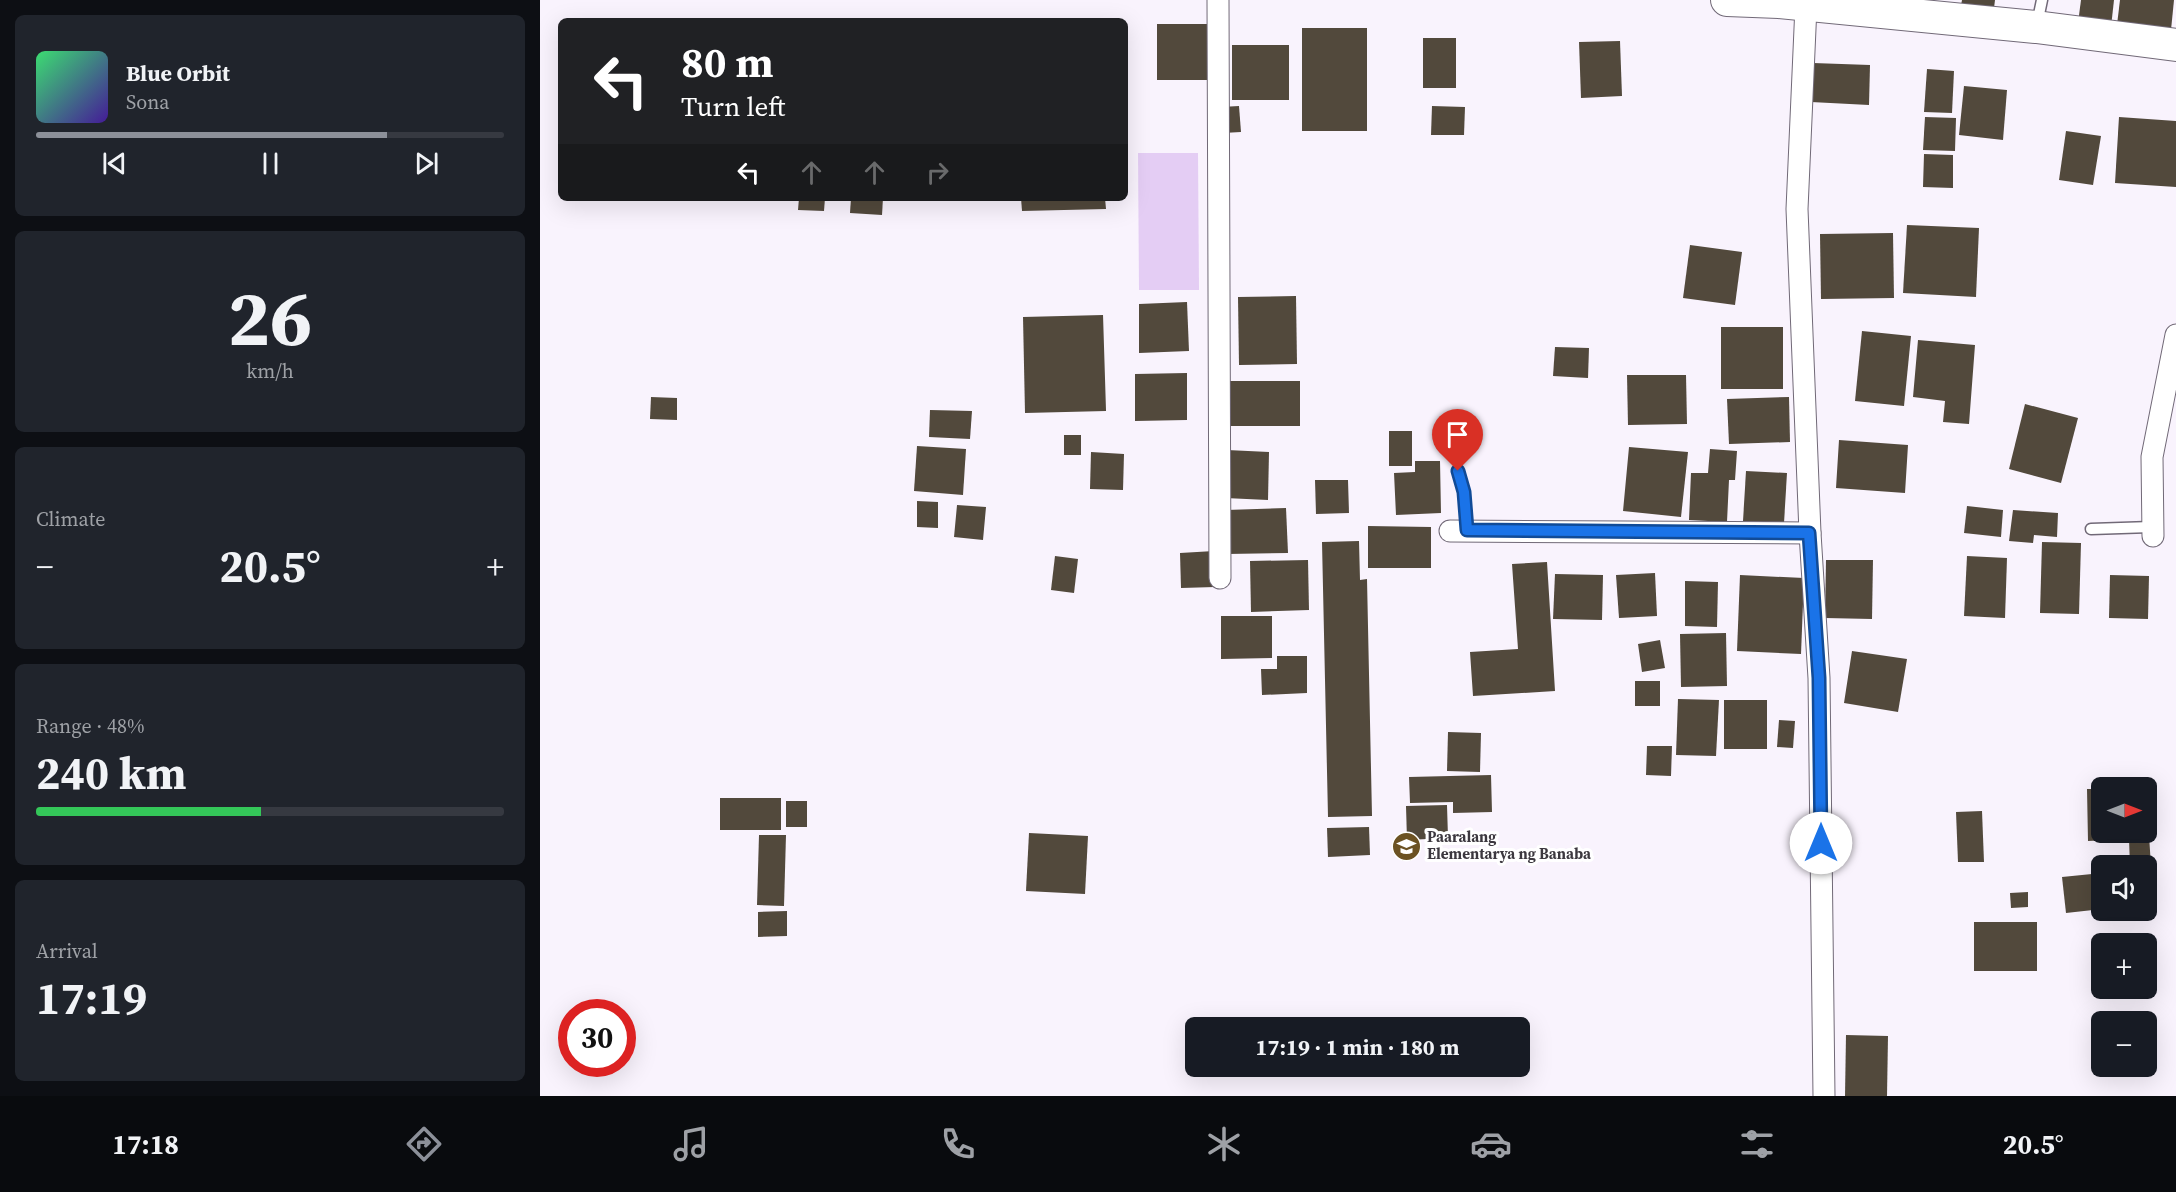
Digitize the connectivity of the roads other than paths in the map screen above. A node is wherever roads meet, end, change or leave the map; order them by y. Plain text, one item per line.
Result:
1 (1218, 0) edge
2 (1727, 0) edge
3 (1788, 3) edge
4 (2039, 13) edge
5 (2176, 45) edge
6 (2176, 335) edge
7 (1458, 471) dead end
8 (2091, 529) dead end
9 (1459, 531) joint
10 (2152, 532) joint
11 (1809, 533) junction
12 (1220, 578) dead end
13 (1824, 1096) edge

1 - 12 street
2 - 3 street
3 - 4 street
3 - 11 street
4 - 5 street
6 - 10 street
7 - 9 lane
8 - 10 lane
9 - 11 street
11 - 13 street

